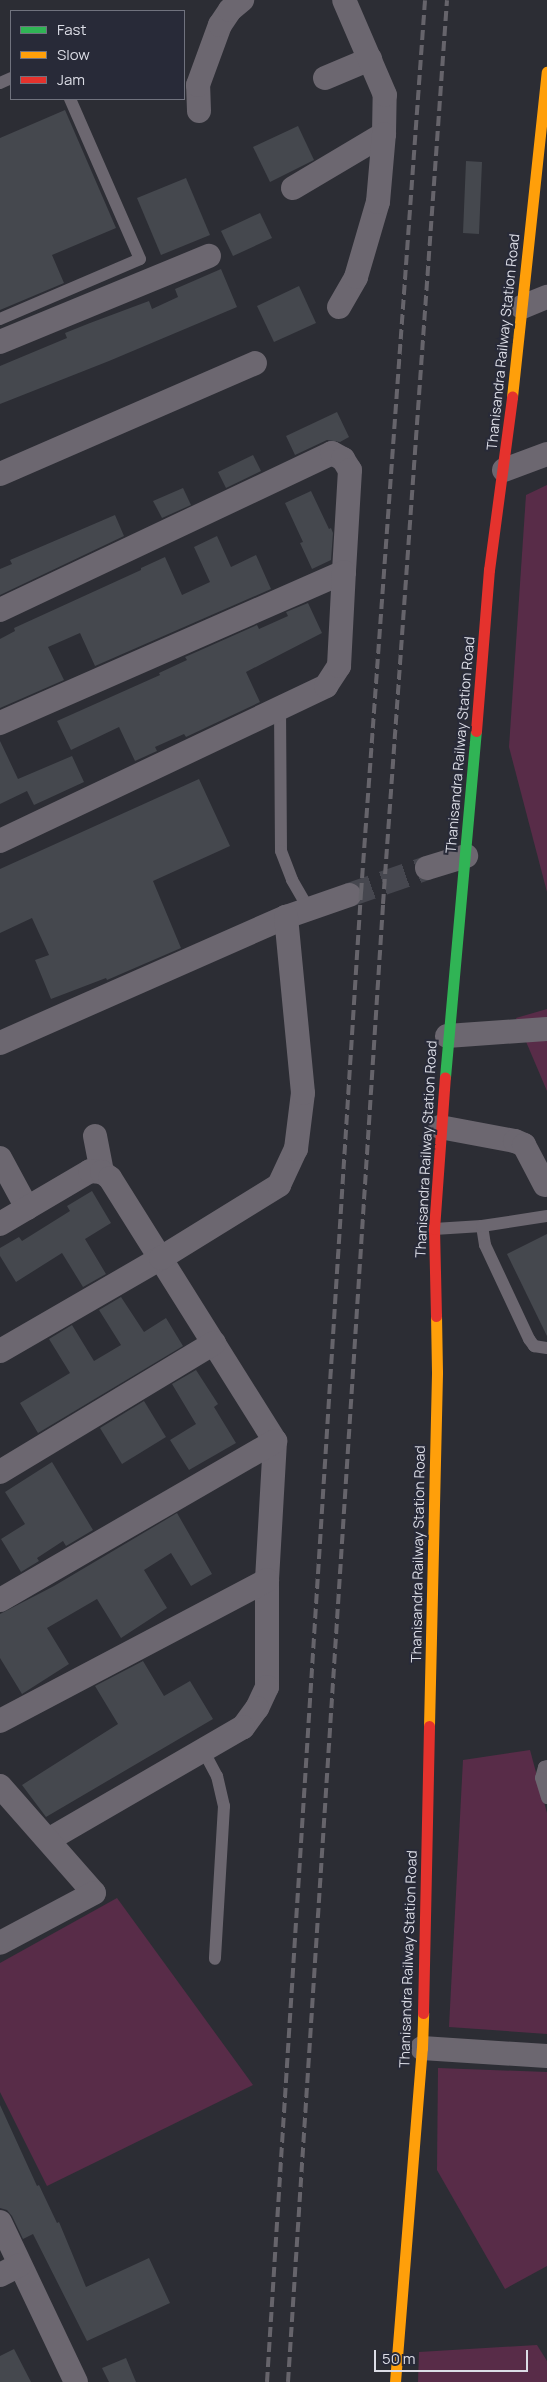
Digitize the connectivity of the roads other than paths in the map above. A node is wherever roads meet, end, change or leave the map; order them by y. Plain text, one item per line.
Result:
1 (242, 0) edge
2 (344, 0) edge
3 (370, 59) junction
4 (547, 72) edge
5 (326, 78) dead end
6 (70, 100) edge
7 (199, 111) dead end
8 (384, 134) junction
9 (544, 146) edge
10 (293, 188) dead end
11 (209, 256) dead end
12 (547, 297) edge
13 (339, 307) dead end
14 (522, 307) junction
15 (0, 319) edge
16 (0, 342) edge
17 (255, 363) dead end
18 (547, 454) edge
19 (504, 470) junction
20 (0, 474) edge
21 (344, 572) junction
22 (0, 610) edge
23 (280, 708) junction
24 (0, 723) edge
25 (0, 841) edge
26 (466, 856) junction
27 (427, 868) tunnel mouth
28 (349, 895) tunnel mouth
29 (309, 909) junction
30 (286, 917) junction
31 (547, 1029) edge
32 (448, 1036) junction
33 (0, 1043) edge
34 (440, 1127) junction
35 (95, 1136) dead end
36 (0, 1158) edge
37 (102, 1172) junction
38 (545, 1185) dead end
39 (27, 1208) junction
40 (547, 1216) edge
41 (0, 1224) edge
42 (482, 1226) junction
43 (434, 1229) junction
44 (161, 1258) junction
45 (214, 1343) junction
46 (547, 1348) edge
47 (0, 1351) edge
48 (275, 1441) junction
49 (0, 1472) edge
50 (267, 1580) junction
51 (0, 1600) edge
52 (0, 1721) edge
53 (202, 1750) junction
54 (547, 1766) edge
55 (0, 1786) edge
56 (547, 1798) edge
57 (48, 1840) junction
58 (0, 1943) edge
59 (214, 1959) dead end
60 (422, 2048) junction
61 (547, 2056) edge
62 (0, 2222) edge
63 (10, 2270) edge
64 (76, 2382) edge
65 (395, 2382) edge

1 - 7 street
2 - 3 street
3 - 5 street
3 - 8 street
4 - 9 street, Thanisandra Railway Station Road
6 - 15 lane
8 - 10 street
8 - 13 street
9 - 14 street, Thanisandra Railway Station Road
11 - 16 street
12 - 14 street
14 - 19 street, Thanisandra Railway Station Road
17 - 20 street
18 - 19 street
19 - 26 street, Thanisandra Railway Station Road
21 - 22 street
21 - 23 street
21 - 24 street
23 - 25 street
23 - 29 lane
26 - 27 street
26 - 32 street, Thanisandra Railway Station Road
28 - 29 street
29 - 30 street
30 - 33 street
30 - 44 street
31 - 32 street
32 - 34 street, Thanisandra Railway Station Road
34 - 38 street
34 - 43 street, Thanisandra Railway Station Road
35 - 37 street
36 - 39 street
37 - 39 street
37 - 44 street
39 - 41 street
40 - 42 lane
42 - 43 lane
42 - 46 lane
43 - 60 street, Thanisandra Railway Station Road
44 - 45 street
44 - 47 street
45 - 48 street
45 - 49 street
48 - 50 street
48 - 51 street
50 - 52 street
50 - 53 street
53 - 57 street
53 - 59 lane
54 - 56 lane
55 - 57 street
57 - 58 street
60 - 61 street
60 - 65 street, Thanisandra Railway Station Road
62 - 63 street
63 - 64 street

